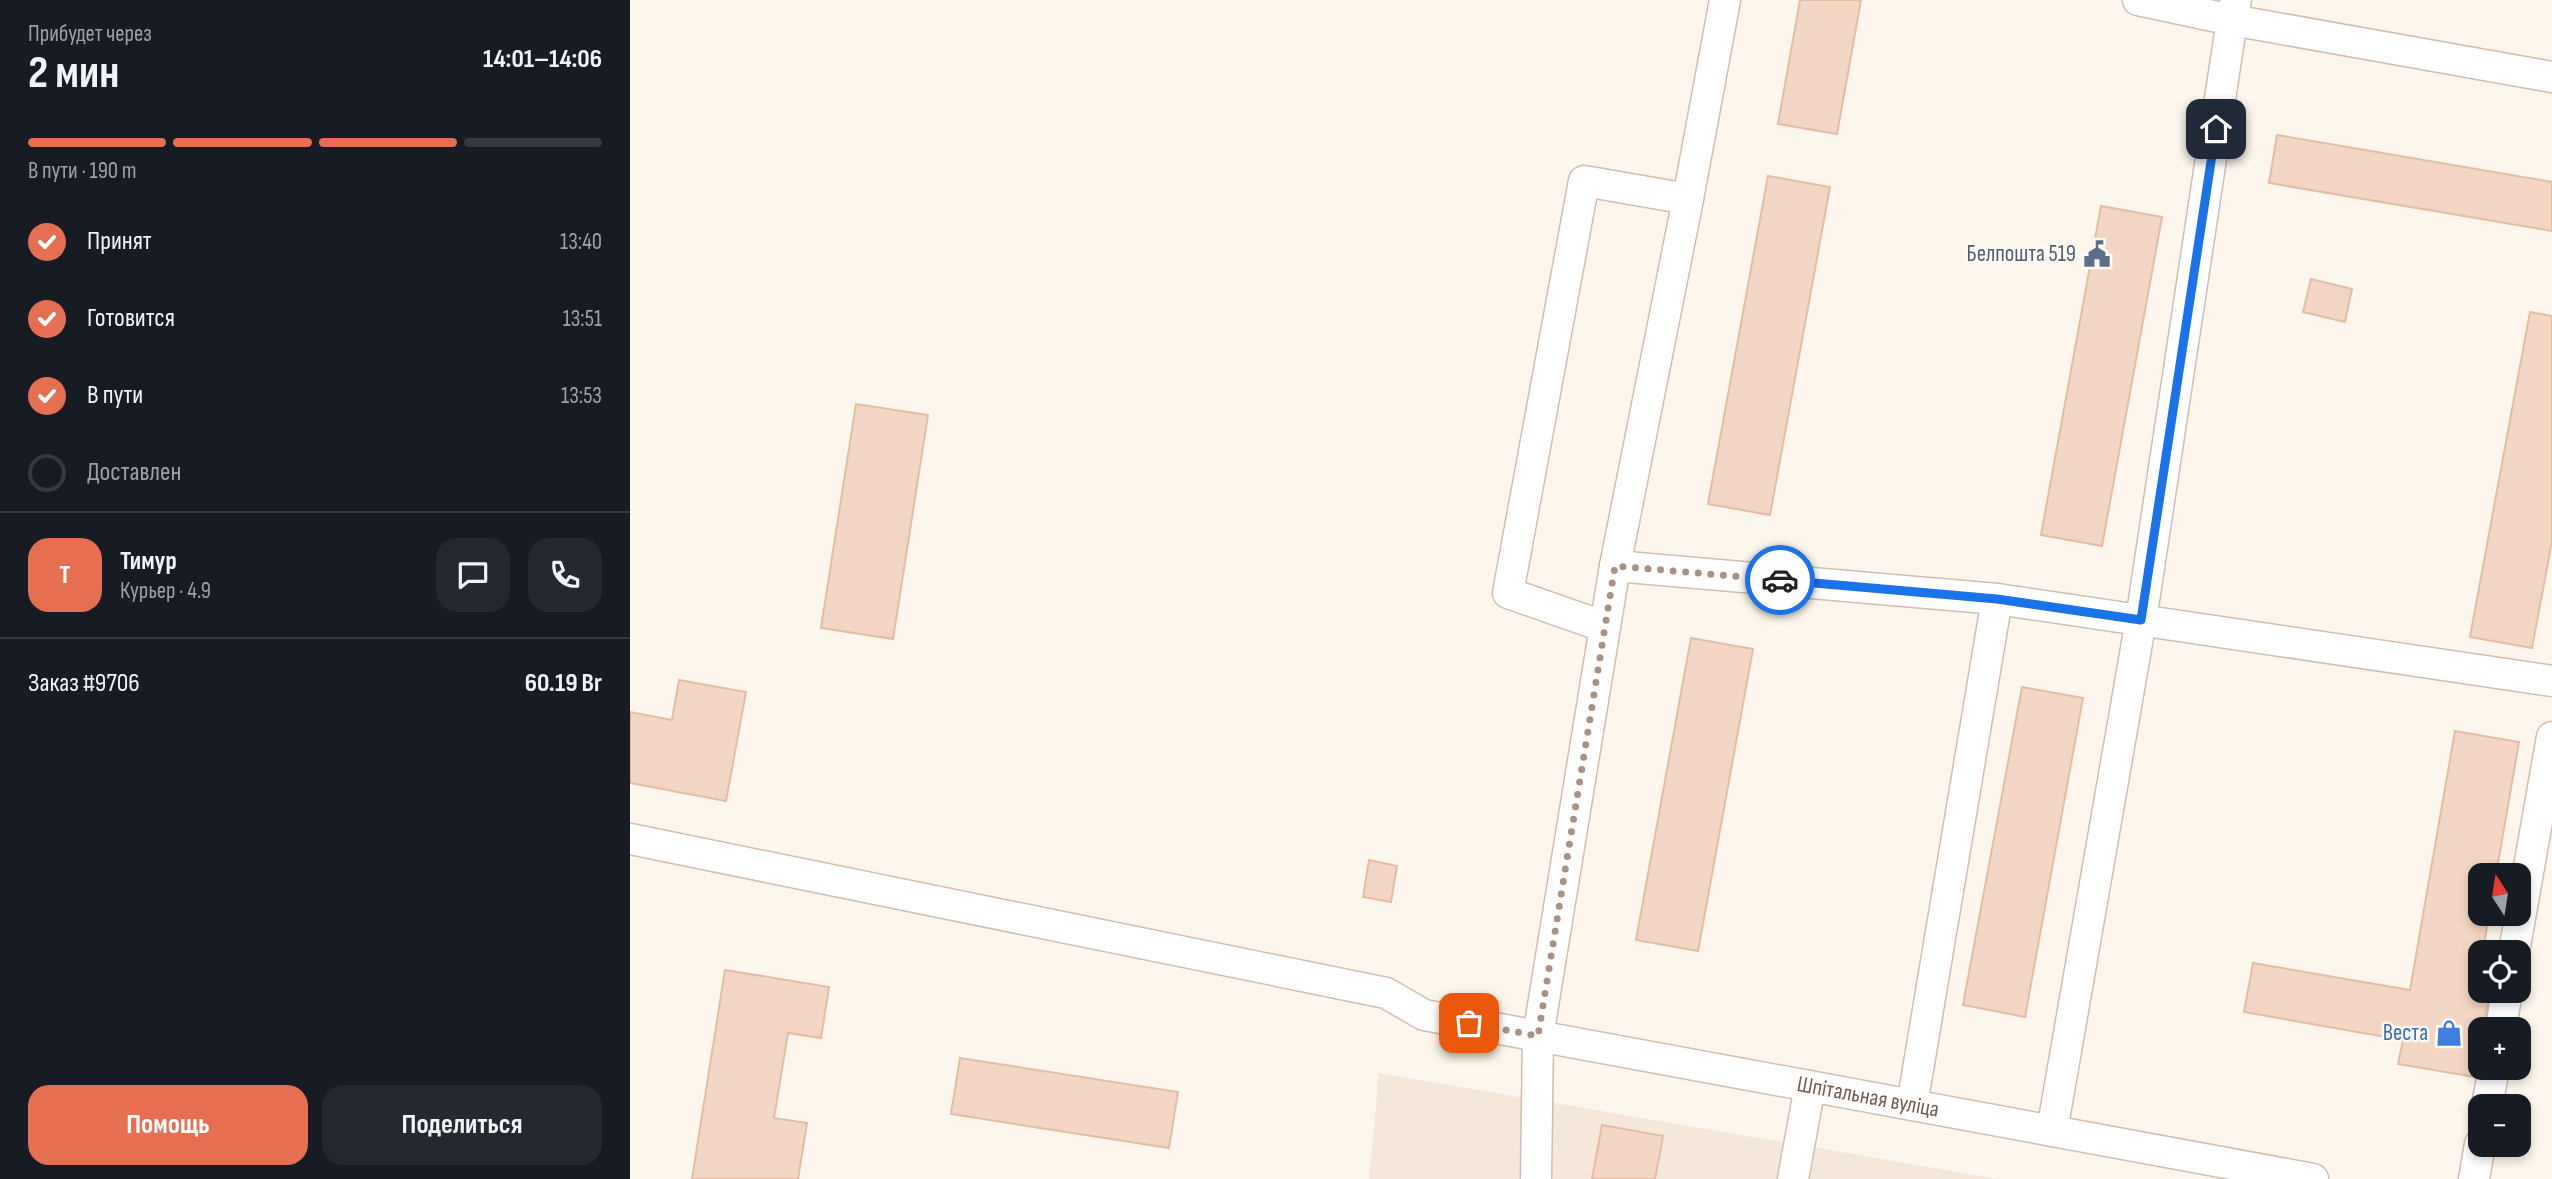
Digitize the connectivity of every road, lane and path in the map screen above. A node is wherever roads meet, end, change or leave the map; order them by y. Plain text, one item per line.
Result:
1 (1725, 0) edge
2 (2138, 0) edge
3 (2234, 10) edge
4 (2552, 77) edge
5 (1688, 199) junction
6 (1615, 566) junction
7 (1997, 599) junction
8 (2141, 620) junction
9 (1605, 627) junction
10 (2552, 681) edge
11 (2552, 737) edge
12 (630, 839) edge
13 (2516, 940) edge
14 (1538, 1036) junction
15 (1810, 1086) junction
16 (1912, 1105) junction
17 (2052, 1131) junction
18 (2478, 1157) edge
19 (1536, 1179) edge
20 (1793, 1179) edge
21 (2313, 1179) edge
22 (2474, 1179) edge

1 - 5 street
2 - 3 street
3 - 4 street
3 - 8 street
5 - 6 street
5 - 9 street
6 - 7 street
6 - 9 street
7 - 8 street
7 - 16 street
8 - 10 street
8 - 17 street
9 - 14 street
11 - 13 street
12 - 14 street, Шпітальная вуліца
14 - 15 street, Шпітальная вуліца
14 - 19 street
15 - 16 street, Шпітальная вуліца
15 - 20 street
16 - 17 street, Шпітальная вуліца
17 - 21 street, Шпітальная вуліца
18 - 22 street

